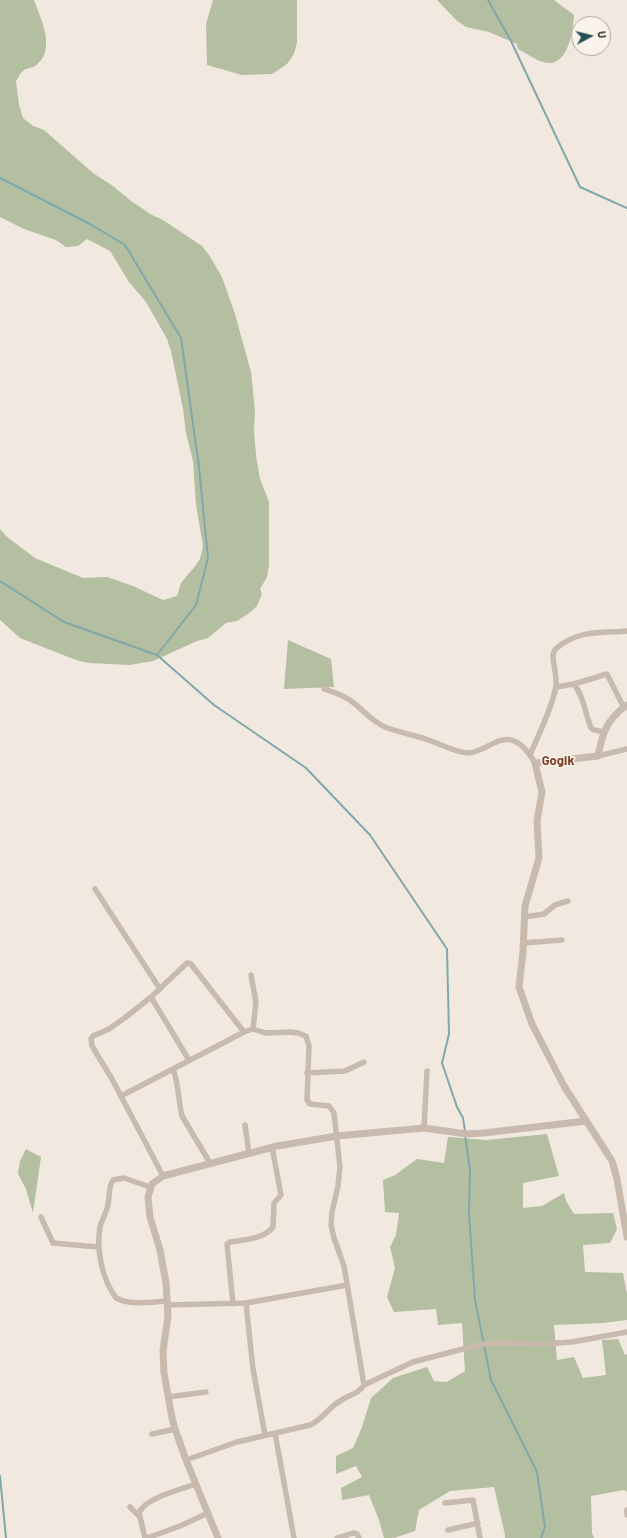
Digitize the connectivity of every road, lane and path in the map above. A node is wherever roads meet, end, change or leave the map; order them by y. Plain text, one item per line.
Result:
1 (627, 631) edge
2 (574, 684) junction
3 (556, 686) junction
4 (324, 689) dead end
5 (626, 707) edge
6 (604, 732) junction
7 (627, 750) edge
8 (530, 755) junction
9 (598, 756) junction
10 (535, 763) junction
11 (95, 889) dead end
12 (568, 901) dead end
13 (524, 917) junction
14 (562, 940) dead end
15 (523, 943) junction
16 (251, 975) dead end
17 (160, 988) junction
18 (151, 997) junction
19 (253, 1030) junction
20 (244, 1032) junction
21 (189, 1060) junction
22 (364, 1062) dead end
23 (173, 1069) junction
24 (427, 1071) dead end
25 (307, 1073) junction
26 (121, 1096) junction
27 (586, 1121) junction
28 (245, 1125) dead end
29 (424, 1128) junction
30 (336, 1136) junction
31 (272, 1147) junction
32 (249, 1153) junction
33 (210, 1163) junction
34 (163, 1176) junction
35 (150, 1187) junction
36 (41, 1217) dead end
37 (627, 1237) edge
38 (98, 1247) junction
39 (347, 1285) junction
40 (168, 1303) junction
41 (246, 1303) junction
42 (233, 1304) junction
43 (627, 1332) edge
44 (364, 1385) junction
45 (206, 1392) dead end
46 (168, 1397) junction
47 (175, 1429) junction
48 (275, 1433) junction
49 (152, 1434) dead end
50 (265, 1435) junction
51 (186, 1460) junction
52 (196, 1484) junction
53 (445, 1503) dead end
54 (130, 1507) dead end
55 (627, 1510) edge
56 (208, 1512) junction
57 (627, 1514) edge
58 (140, 1518) junction
59 (478, 1523) junction
60 (448, 1530) dead end
61 (146, 1538) edge
62 (218, 1538) edge
63 (294, 1538) edge
64 (337, 1538) edge
65 (359, 1538) edge
66 (480, 1538) edge

1 - 3 street
2 - 3 street
2 - 5 street
2 - 6 street
3 - 8 street
4 - 8 street
5 - 6 street
6 - 9 street
7 - 9 street
8 - 10 street
9 - 10 street
10 - 13 street
11 - 17 street
12 - 13 street
13 - 15 street
14 - 15 street
15 - 27 street
16 - 19 street
17 - 18 street
17 - 20 street
18 - 21 street
18 - 26 street
19 - 20 street
19 - 25 street
20 - 21 street
21 - 23 street
22 - 25 street
23 - 26 street
23 - 33 street
24 - 29 street
25 - 30 street
26 - 34 street
27 - 29 street
27 - 37 street
28 - 32 street
29 - 30 street
30 - 31 street
30 - 39 street
31 - 32 street
31 - 42 street
32 - 33 street
33 - 34 street
34 - 35 street
35 - 38 street
35 - 40 street
36 - 38 street
38 - 40 street
39 - 41 street
39 - 44 street
40 - 42 street
40 - 46 street
41 - 42 street
41 - 50 street
43 - 44 street
44 - 48 street
45 - 46 street
46 - 47 street
47 - 49 street
47 - 51 street
48 - 50 street
48 - 63 street
50 - 51 street
51 - 52 street
52 - 56 street
52 - 58 street
53 - 59 street
54 - 58 street
55 - 57 street
56 - 61 street
56 - 62 street
58 - 61 street
59 - 60 street
59 - 66 street
64 - 65 street

